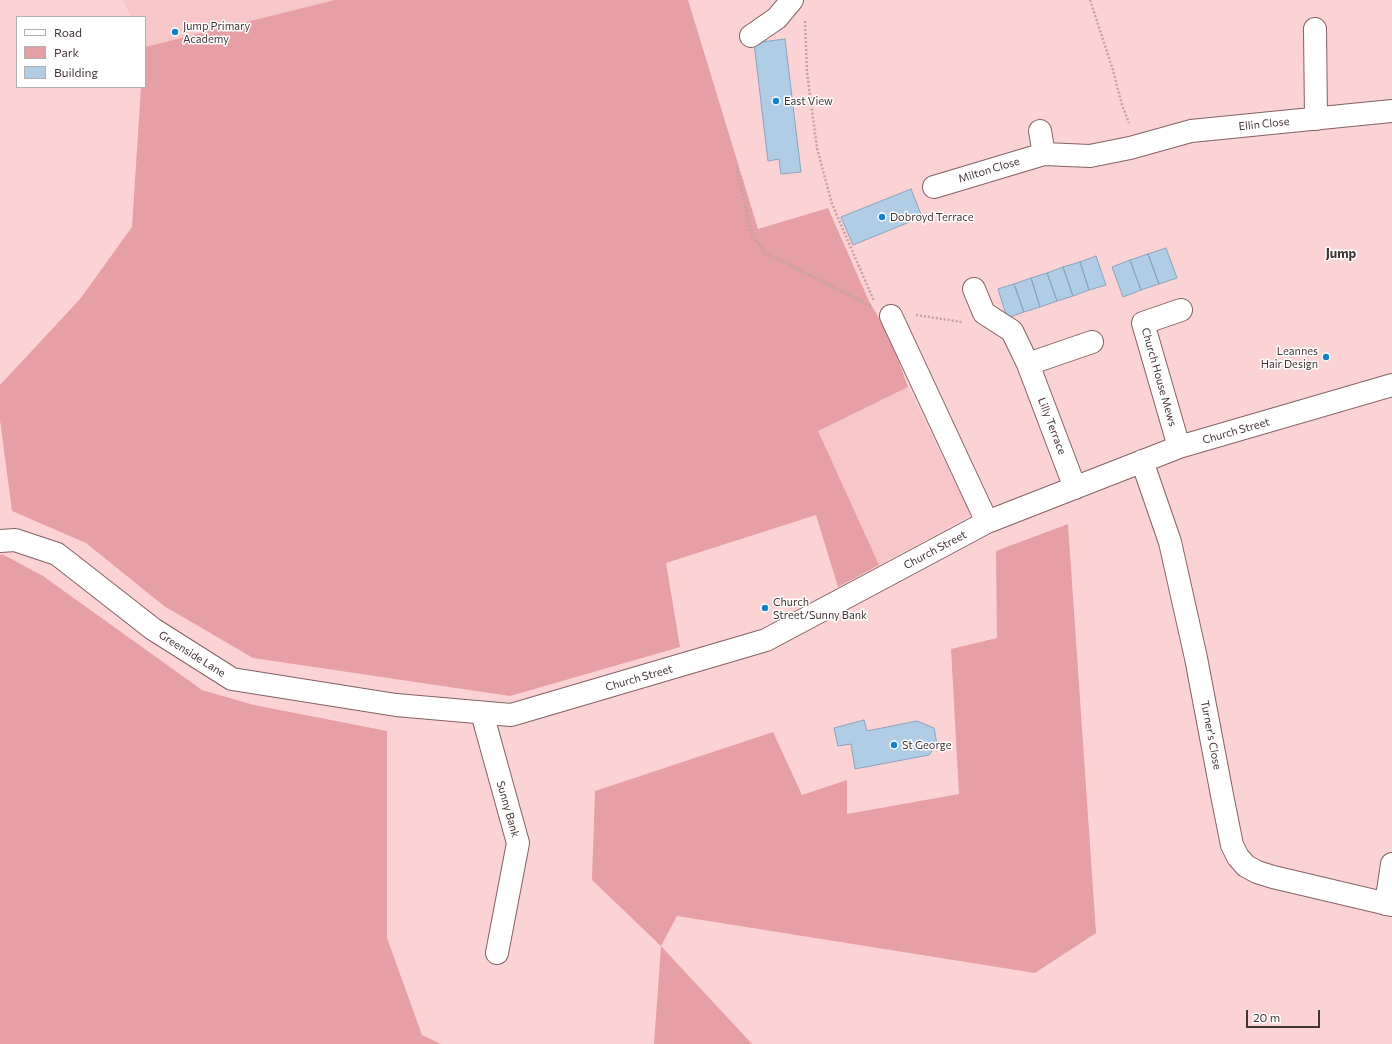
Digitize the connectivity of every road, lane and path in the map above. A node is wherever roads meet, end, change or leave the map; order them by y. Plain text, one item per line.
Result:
1 (1090, 0) edge
2 (798, 7) edge
3 (1315, 29) dead end
4 (751, 36) dead end
5 (1122, 105) dead end
6 (1392, 111) edge
7 (1316, 119) junction
8 (1040, 131) dead end
9 (1138, 146) joint
10 (1044, 154) junction
11 (736, 167) dead end
12 (934, 187) dead end
13 (974, 289) dead end
14 (1181, 310) dead end
15 (891, 316) junction
16 (965, 322) dead end
17 (1092, 342) dead end
18 (1028, 364) junction
19 (1392, 385) edge
20 (1179, 448) junction
21 (1142, 461) junction
22 (1075, 488) junction
23 (987, 522) junction
24 (0, 541) edge
25 (482, 713) junction
26 (1392, 864) edge
27 (1389, 905) edge
28 (497, 953) dead end

1 - 5 path
2 - 4 street
2 - 15 path
3 - 7 street
6 - 7 street, Ellin Close
7 - 9 street, Ellin Close
8 - 10 street
9 - 10 street, Milton Close
10 - 12 street, Milton Close
11 - 15 path
13 - 18 street, Lilly Terrace
14 - 20 street, Church House Mews
15 - 16 path
15 - 23 street
17 - 18 street
18 - 22 street, Lilly Terrace
19 - 20 street, Church Street
20 - 21 street, Church Street
21 - 22 street, Church Street
21 - 27 street, Turner's Close
22 - 23 street, Church Street
23 - 25 street, Church Street
24 - 25 street, Greenside Lane
25 - 28 street, Sunny Bank
26 - 27 street, Turner's Close

